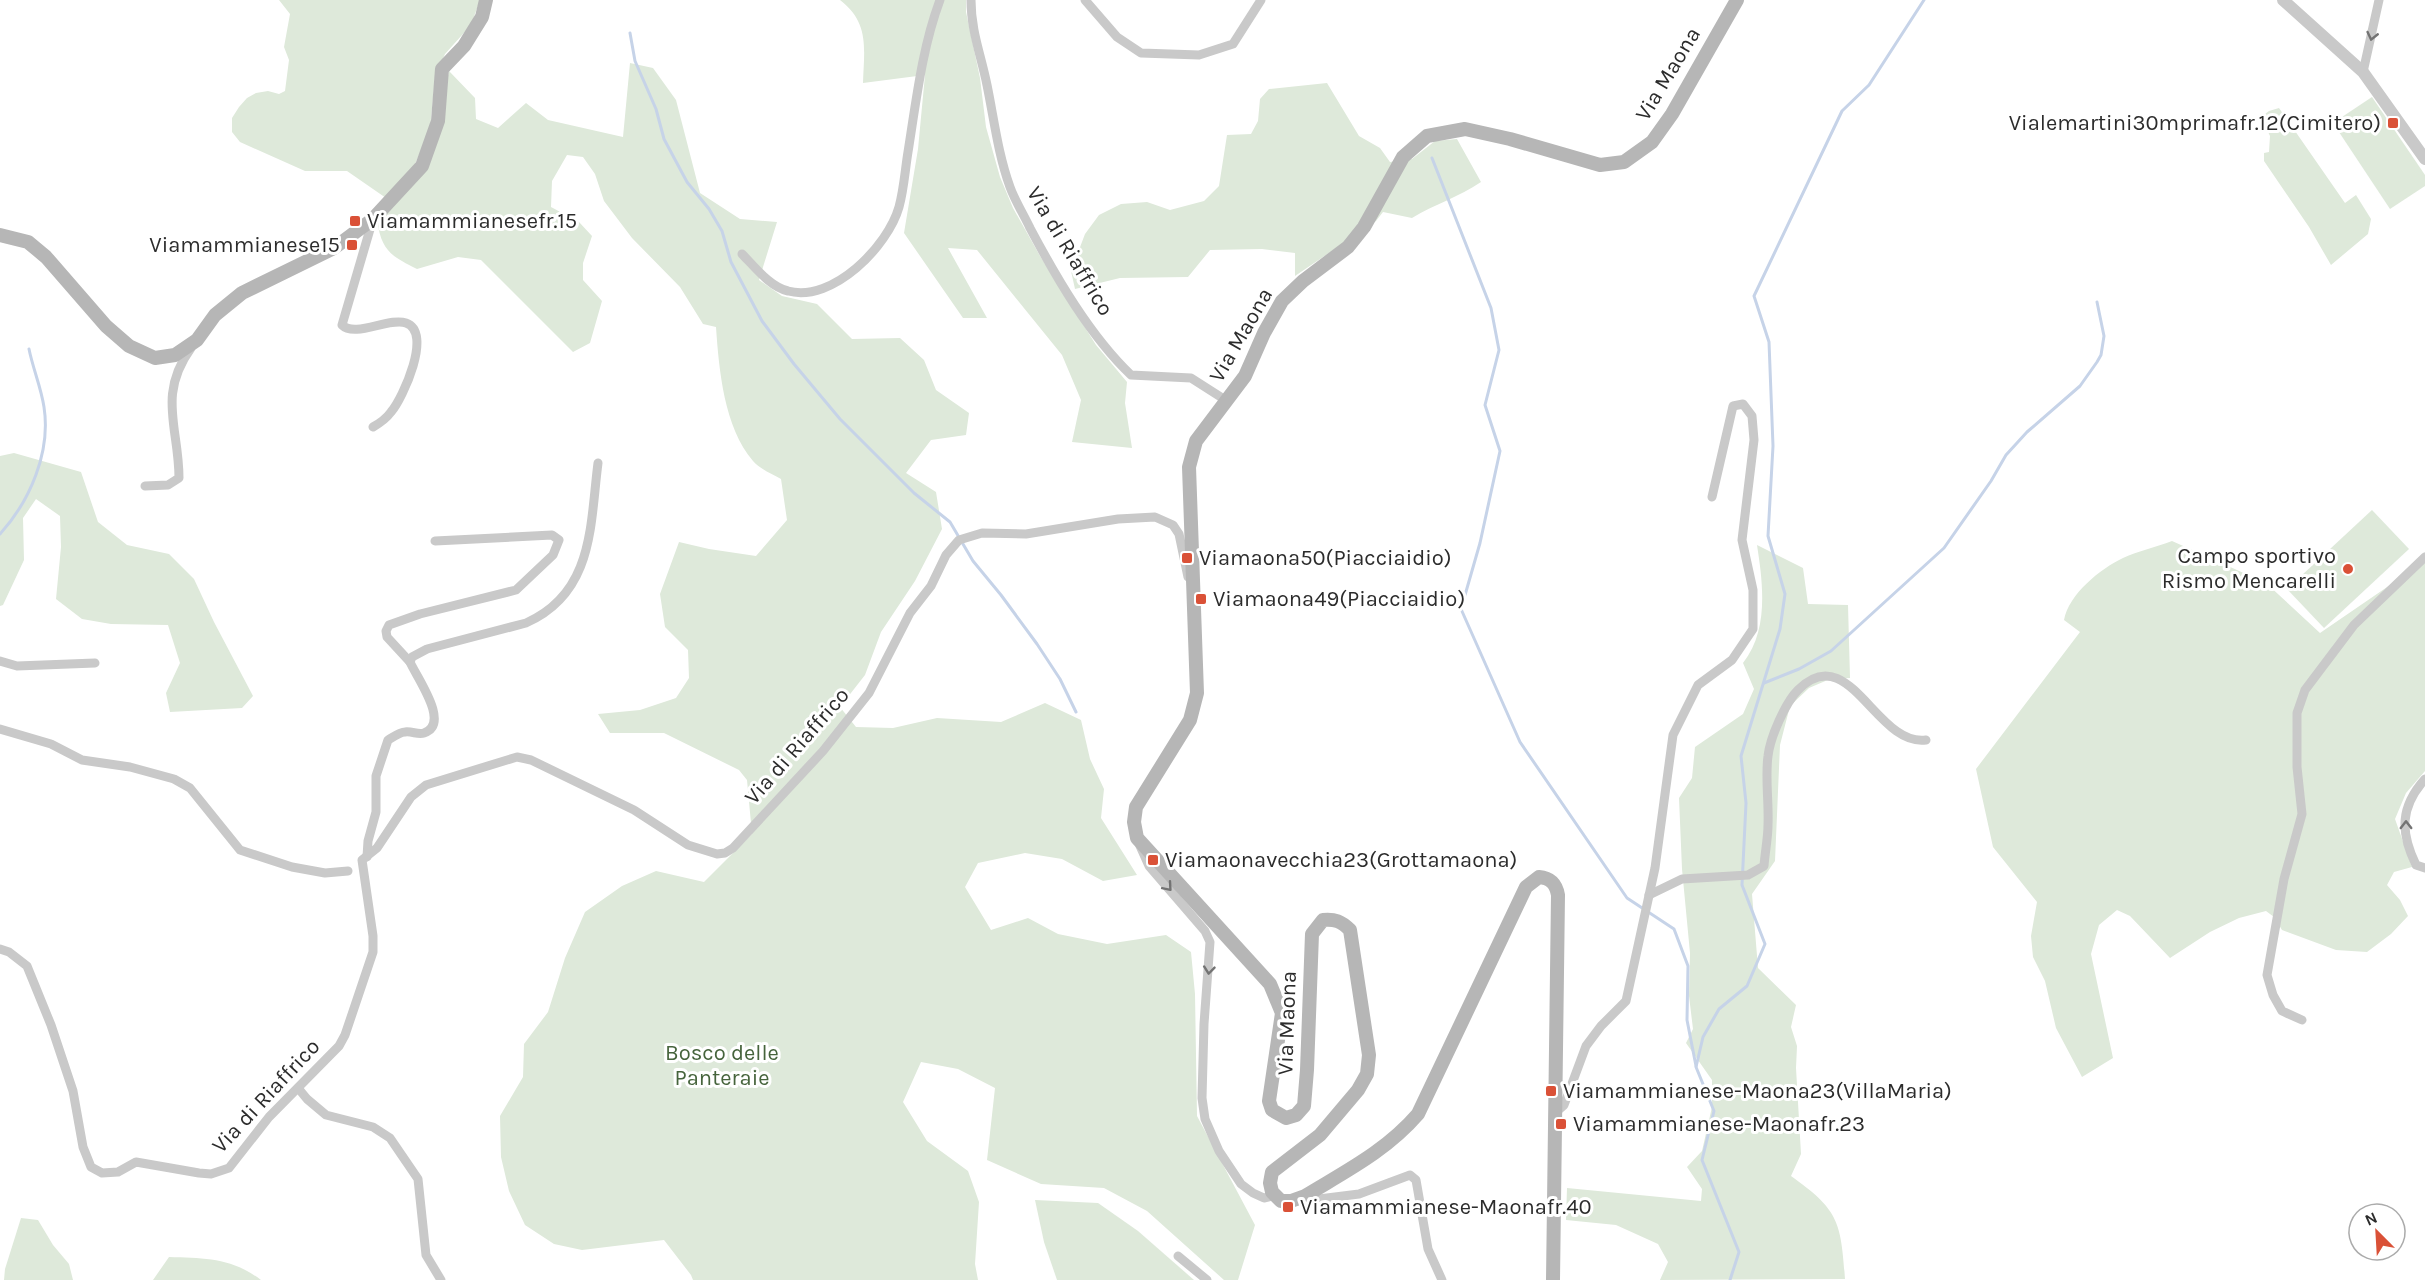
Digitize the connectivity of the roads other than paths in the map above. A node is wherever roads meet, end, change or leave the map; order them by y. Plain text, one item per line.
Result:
1 (486, 0) edge
2 (939, 0) edge
3 (971, 0) edge
4 (1085, 0) edge
5 (1261, 0) edge
6 (1737, 0) edge
7 (2283, 0) edge
8 (2379, 0) edge
9 (2363, 72) junction
10 (2425, 159) edge
11 (373, 219) junction
12 (0, 235) edge
13 (742, 254) dead end
14 (197, 340) junction
15 (1227, 401) junction
16 (373, 427) dead end
17 (598, 462) dead end
18 (145, 486) dead end
19 (1712, 496) dead end
20 (435, 541) dead end
21 (2425, 557) edge
22 (1192, 585) junction
23 (0, 660) edge
24 (410, 662) junction
25 (95, 663) dead end
26 (0, 729) edge
27 (1926, 740) dead end
28 (2425, 779) edge
29 (1137, 838) junction
30 (364, 858) junction
31 (2425, 867) edge
32 (348, 871) junction
33 (338, 879) dead end
34 (1649, 895) junction
35 (0, 949) edge
36 (2302, 1020) dead end
37 (298, 1088) junction
38 (1556, 1112) junction
39 (1274, 1196) junction
40 (1305, 1196) junction
41 (1178, 1256) dead end
42 (441, 1280) edge
43 (1207, 1280) edge
44 (1442, 1280) edge
45 (1553, 1280) edge

1 - 11 main road
2 - 13 street
3 - 15 street, Via di Riaffrico
4 - 5 street
6 - 15 main road, Via Maona
7 - 9 street
8 -> 9 street
9 - 10 street
11 - 14 main road
11 - 16 street
12 - 14 main road
14 - 18 street
15 - 22 main road, Via Maona
17 - 24 street
19 - 34 street
20 - 24 street
21 - 36 street
22 - 29 main road, Via Maona
22 - 30 street, Via di Riaffrico
23 - 25 street
24 - 30 street, Via di Riaffrico
26 - 32 street
27 - 34 street
31 -> 28 street
29 -> 39 street, Via Maona
29 - 39 main road, Via Maona
30 - 32 street
30 - 37 street, Via di Riaffrico
32 - 33 street
34 - 38 street
35 - 37 street, Via di Riaffrico
37 - 42 street
38 - 40 main road, Via Maona
38 - 45 main road, Via Maona
39 - 40 main road, Via Maona
40 - 44 street
41 - 43 street

